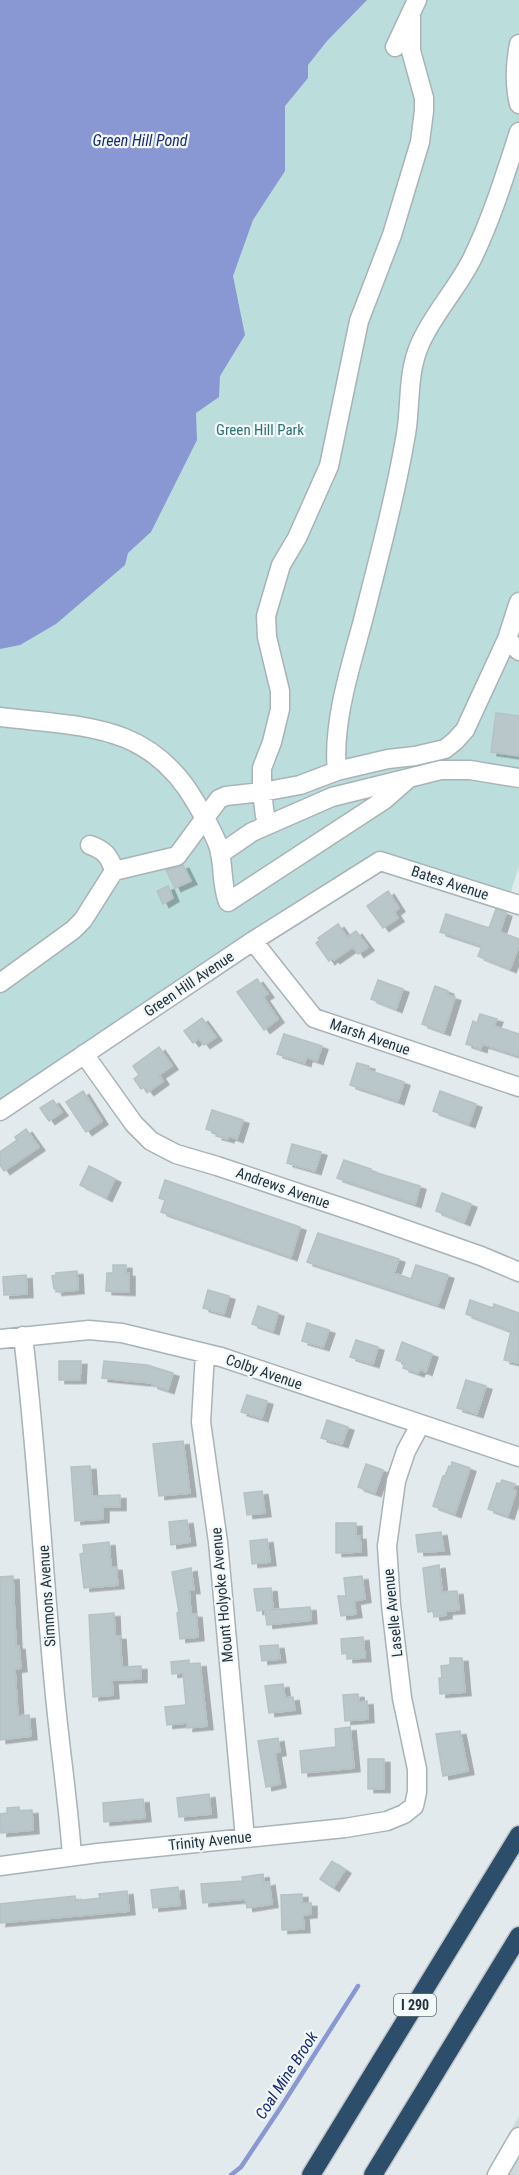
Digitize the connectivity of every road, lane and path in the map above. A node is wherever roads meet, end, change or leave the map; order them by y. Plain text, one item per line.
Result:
1 (414, 8) edge
2 (519, 44) edge
3 (395, 47) dead end
4 (519, 104) edge
5 (519, 132) edge
6 (519, 602) edge
7 (513, 645) edge
8 (0, 717) edge
9 (337, 771) junction
10 (409, 778) junction
11 (519, 778) edge
12 (262, 792) junction
13 (265, 816) dead end
14 (205, 818) junction
15 (90, 845) dead end
16 (220, 854) junction
17 (380, 861) joint
18 (114, 871) junction
19 (519, 905) edge
20 (253, 941) junction
21 (0, 983) edge
22 (84, 1054) junction
23 (519, 1087) edge
24 (0, 1111) edge
25 (519, 1272) edge
26 (23, 1336) junction
27 (0, 1339) edge
28 (205, 1353) junction
29 (420, 1425) junction
30 (519, 1457) edge
31 (415, 1805) joint
32 (519, 1835) edge
33 (245, 1838) junction
34 (72, 1856) junction
35 (0, 1866) edge
36 (519, 1936) edge
37 (519, 2137) edge
38 (311, 2175) edge
39 (373, 2175) edge
40 (497, 2175) edge

1 - 3 street
1 - 12 street
2 - 4 street
5 - 9 street
6 - 7 street
7 - 9 street
8 - 14 street
9 - 12 street
10 - 11 street
10 - 16 street
10 - 16 street
12 - 13 street
12 - 14 street
14 - 16 street
14 - 18 street
15 - 18 street
17 - 19 street, Bates Avenue
17 - 20 street, Green Hill Avenue
18 - 21 street
20 - 22 street, Green Hill Avenue
20 - 23 street, Marsh Avenue
22 - 24 street, Green Hill Avenue
22 - 25 street, Andrews Avenue
26 - 27 street, Colby Avenue
26 - 28 street, Colby Avenue
26 - 34 street, Simmons Avenue
28 - 29 street, Colby Avenue
28 - 33 street, Mount Holyoke Avenue
29 - 30 street, Colby Avenue
29 - 31 street, Laselle Avenue
31 - 33 street, Trinity Avenue
32 - 38 highway, I 290
33 - 34 street, Trinity Avenue
34 - 35 street, Trinity Avenue
36 - 39 highway
37 - 40 street

